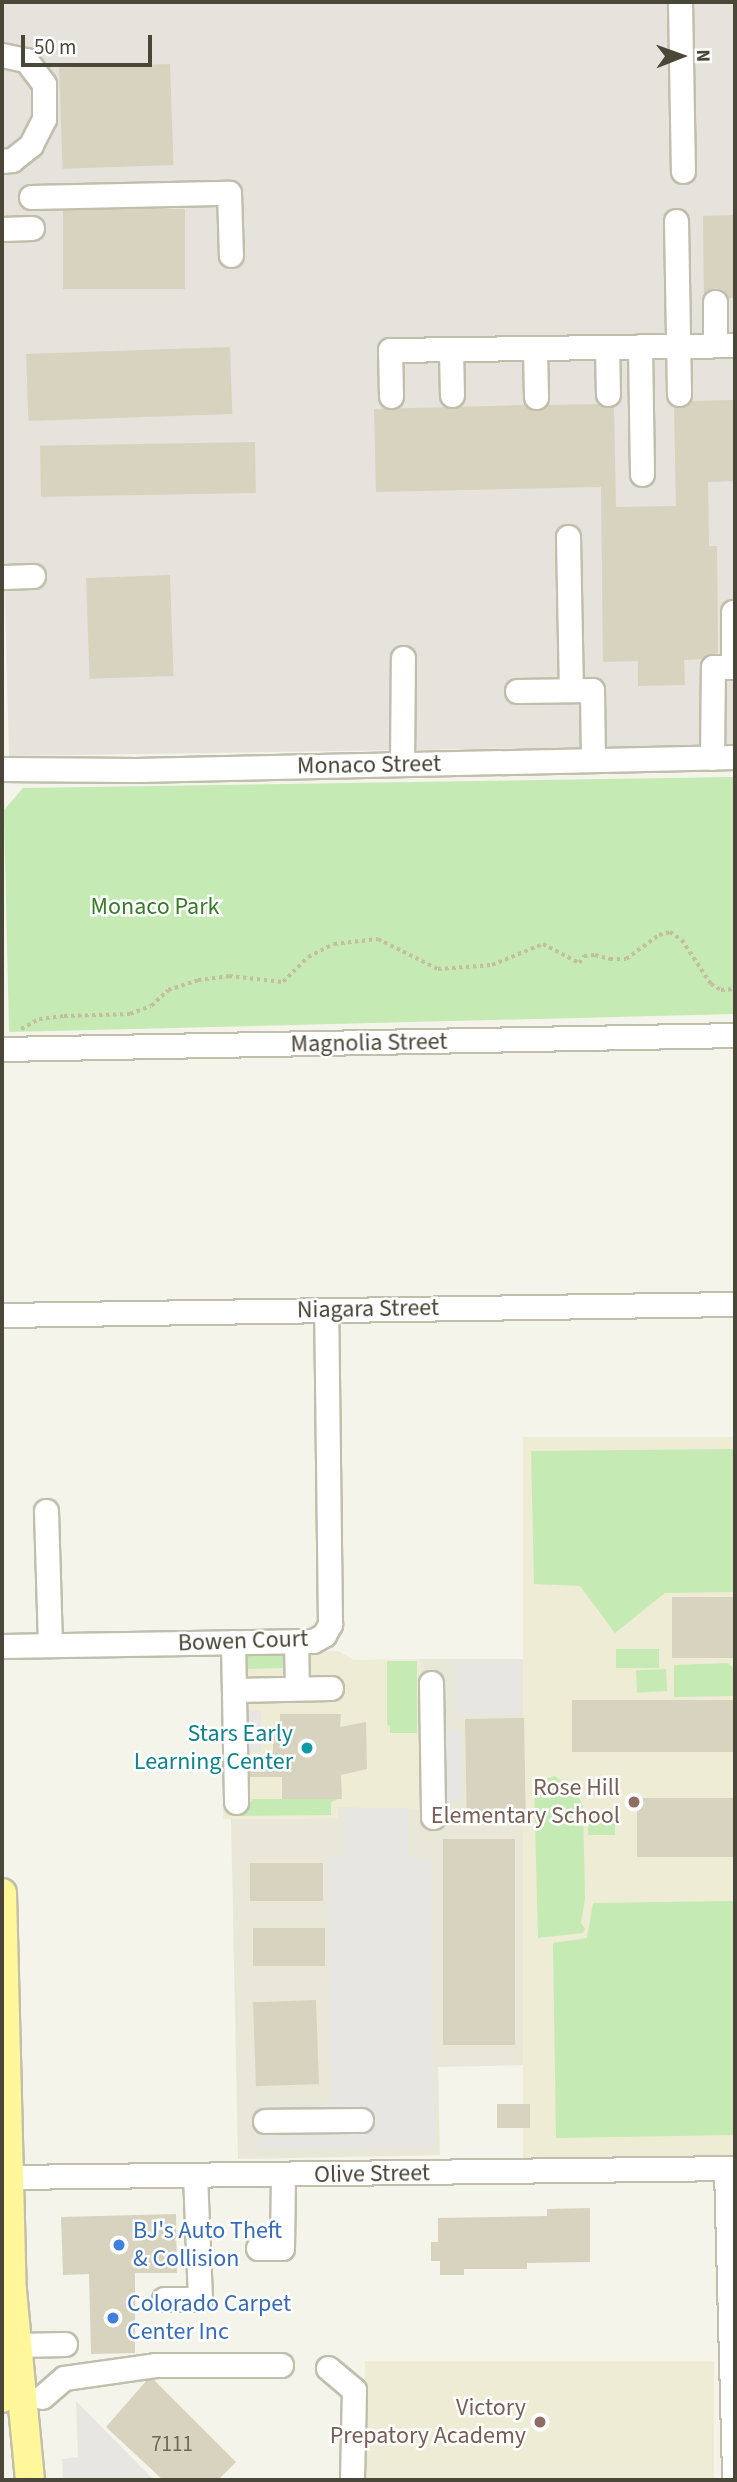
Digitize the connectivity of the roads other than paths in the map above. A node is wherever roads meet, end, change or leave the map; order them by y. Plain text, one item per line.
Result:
1 (680, 2) edge
2 (2, 55) edge
3 (2, 161) edge
4 (683, 171) dead end
5 (31, 197) dead end
6 (676, 222) dead end
7 (32, 228) dead end
8 (2, 229) edge
9 (231, 256) dead end
10 (715, 302) dead end
11 (725, 345) edge
12 (640, 346) junction
13 (678, 346) junction
14 (607, 347) junction
15 (535, 348) junction
16 (451, 349) junction
17 (608, 394) dead end
18 (679, 394) dead end
19 (452, 395) dead end
20 (391, 396) dead end
21 (536, 397) dead end
22 (642, 474) dead end
23 (568, 537) dead end
24 (33, 576) dead end
25 (2, 577) edge
26 (733, 612) dead end
27 (403, 658) dead end
28 (571, 690) junction
29 (517, 691) dead end
30 (724, 758) edge
31 (593, 760) junction
32 (402, 764) junction
33 (2, 769) edge
34 (735, 1035) edge
35 (8, 1041) edge
36 (735, 1304) edge
37 (326, 1310) junction
38 (2, 1315) edge
39 (46, 1511) dead end
40 (296, 1641) junction
41 (233, 1642) junction
42 (50, 1645) junction
43 (2, 1646) edge
44 (431, 1683) dead end
45 (297, 1688) junction
46 (331, 1688) dead end
47 (235, 1690) junction
48 (236, 1802) dead end
49 (433, 1817) dead end
50 (2, 1893) edge
51 (2, 1912) edge
52 (3, 1967) edge
53 (3, 2006) edge
54 (4, 2114) edge
55 (361, 2120) dead end
56 (265, 2121) dead end
57 (731, 2168) edge
58 (283, 2175) junction
59 (195, 2176) junction
60 (7, 2185) edge
61 (258, 2248) dead end
62 (12, 2290) junction
63 (164, 2299) dead end
64 (65, 2344) dead end
65 (16, 2345) junction
66 (281, 2365) dead end
67 (328, 2368) dead end
68 (42, 2397) dead end
69 (2, 2399) edge
70 (734, 2472) edge
71 (30, 2480) edge
72 (352, 2480) edge

1 - 4 street
2 - 3 street
5 - 9 street
6 - 13 street
7 - 8 street
10 - 11 street
11 - 13 street
12 - 13 street
12 - 14 street
12 - 22 street
13 - 18 street
14 - 15 street
14 - 17 street
15 - 16 street
15 - 21 street
16 - 19 street
16 - 20 street
23 - 28 street
24 - 25 street
26 - 30 street
27 - 32 street
28 - 29 street
28 - 31 street
30 - 31 street, Monaco Street
31 - 32 street, Monaco Street
32 - 33 street, Monaco Street
34 - 35 street, Magnolia Street
36 - 37 street, Niagara Street
37 - 38 street, Niagara Street
37 - 40 street, Bowen Court
39 - 42 street
40 - 41 street, Bowen Court
40 - 45 street
41 - 42 street, Bowen Court
41 - 47 street
42 - 43 street, Bowen Court
44 - 49 street
45 - 46 street
45 - 47 street
47 - 48 street
50 - 51 main road
51 - 52 main road
52 - 53 main road
53 - 54 main road
54 - 60 main road
55 - 56 street
57 - 58 street, Olive Street
57 - 70 street
58 - 59 street, Olive Street
58 - 61 street
59 - 60 street, Olive Street
59 - 63 street
60 - 62 main road
62 - 65 main road
62 - 69 main road
64 - 65 street
65 - 71 main road
66 - 68 street
67 - 72 street

